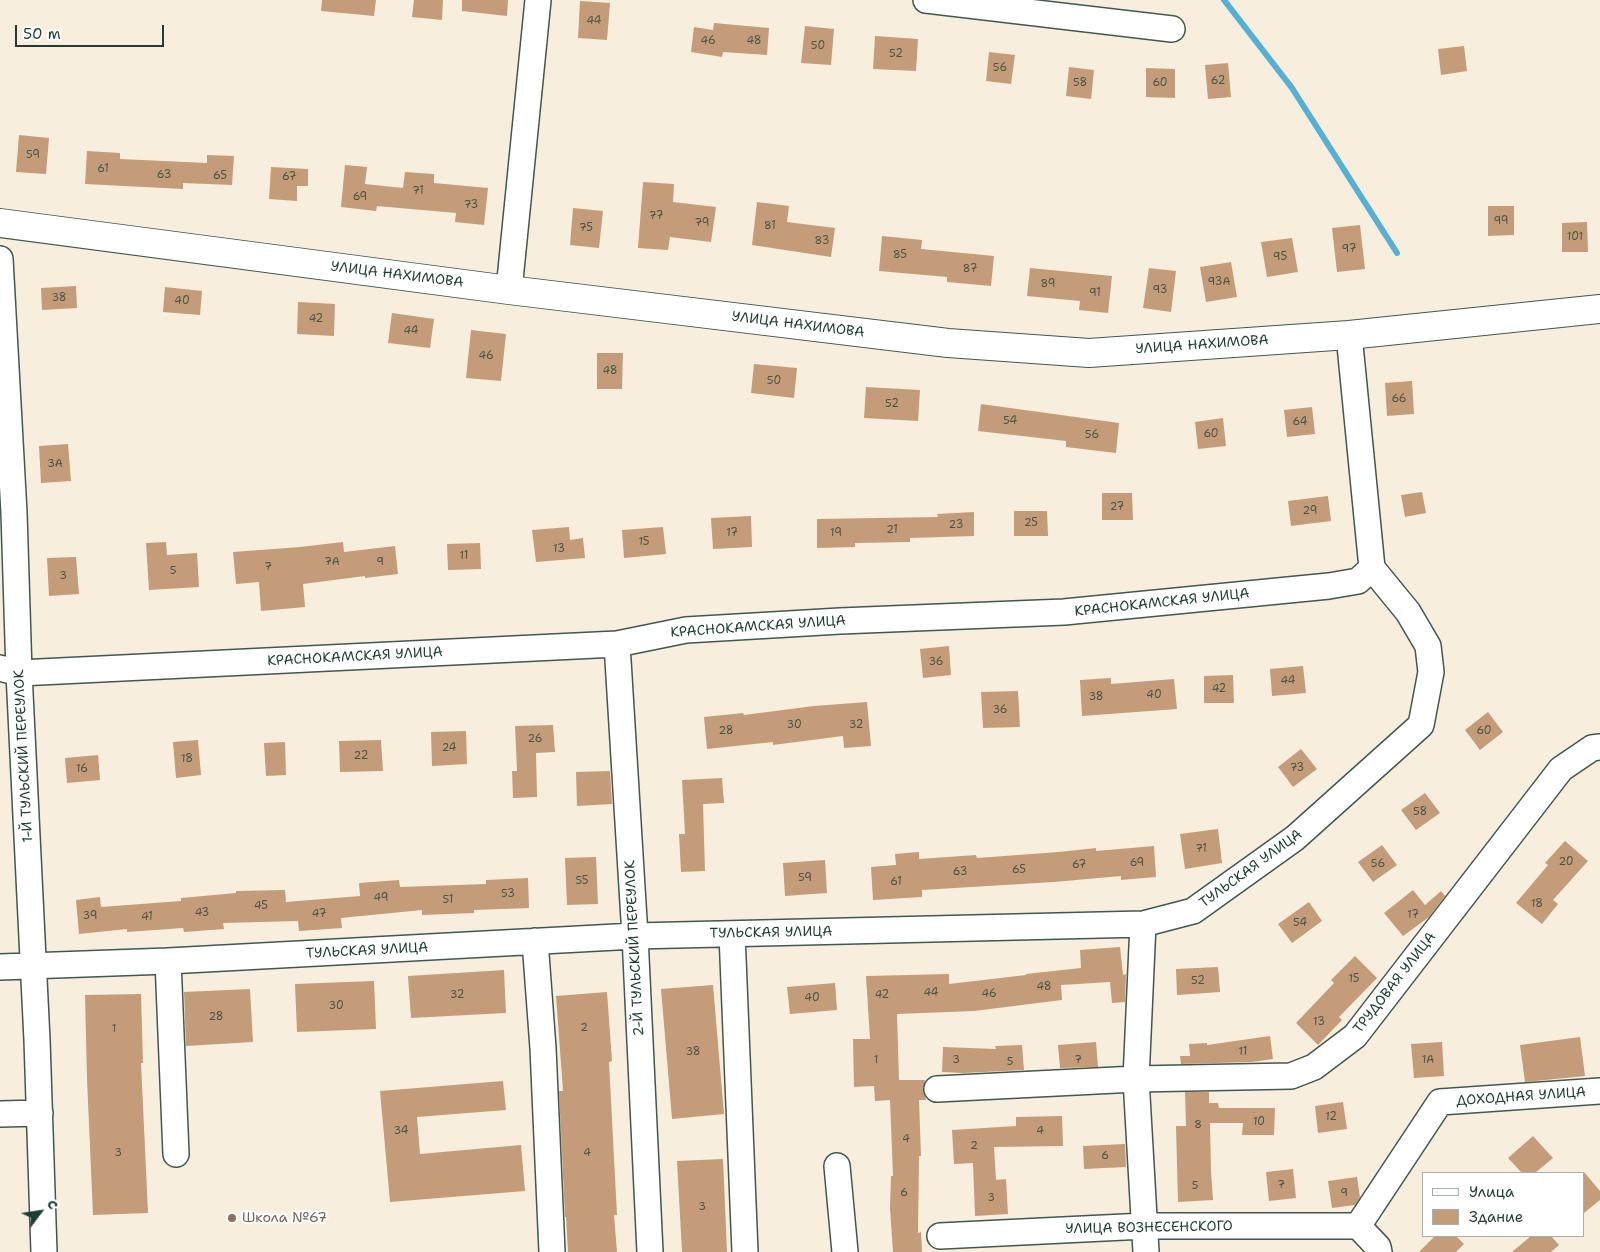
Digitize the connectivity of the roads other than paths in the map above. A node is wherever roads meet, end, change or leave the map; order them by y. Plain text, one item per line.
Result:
1 (538, 0) edge
2 (926, 0) edge
3 (1172, 29) dead end
4 (0, 223) edge
5 (0, 260) edge
6 (509, 290) junction
7 (1600, 309) edge
8 (1348, 335) junction
9 (1372, 568) junction
10 (618, 644) junction
11 (10, 684) edge
12 (1600, 747) edge
13 (1143, 924) junction
14 (732, 934) junction
15 (635, 936) junction
16 (535, 941) junction
17 (168, 961) junction
18 (34, 965) junction
19 (0, 967) edge
20 (1136, 1079) junction
21 (937, 1089) dead end
22 (1600, 1091) edge
23 (40, 1112) junction
24 (0, 1114) edge
25 (176, 1154) dead end
26 (837, 1166) dead end
27 (1145, 1226) junction
28 (1358, 1226) junction
29 (940, 1236) dead end
30 (44, 1252) edge
31 (552, 1252) edge
32 (650, 1252) edge
33 (746, 1252) edge
34 (845, 1252) edge
35 (1146, 1252) edge
36 (1379, 1252) edge

1 - 6 street
2 - 3 street
4 - 6 main road, УЛИЦА НАХИМОВА
5 - 11 street, 1-Й ТУЛЬСКИЙ ПЕРЕУЛОК
6 - 8 main road, УЛИЦА НАХИМОВА
7 - 8 main road, УЛИЦА НАХИМОВА
8 - 9 street
9 - 10 street, КРАСНОКАМСКАЯ УЛИЦА
9 - 13 street, ТУЛЬСКАЯ УЛИЦА
10 - 11 street, КРАСНОКАМСКАЯ УЛИЦА
10 - 15 street, 2-Й ТУЛЬСКИЙ ПЕРЕУЛОК
11 - 18 street, 1-Й ТУЛЬСКИЙ ПЕРЕУЛОК
12 - 20 street, ТРУДОВАЯ УЛИЦА
13 - 14 street, ТУЛЬСКАЯ УЛИЦА
13 - 20 street
14 - 15 street, ТУЛЬСКАЯ УЛИЦА
14 - 33 street
15 - 16 street, ТУЛЬСКАЯ УЛИЦА
15 - 32 street, 2-Й ТУЛЬСКИЙ ПЕРЕУЛОК
16 - 17 street, ТУЛЬСКАЯ УЛИЦА
16 - 31 street
17 - 18 street, ТУЛЬСКАЯ УЛИЦА
17 - 25 street
18 - 19 street, ТУЛЬСКАЯ УЛИЦА
18 - 23 street, 1-Й ТУЛЬСКИЙ ПЕРЕУЛОК
20 - 21 street, ТРУДОВАЯ УЛИЦА
20 - 27 street
22 - 28 street, ДОХОДНАЯ УЛИЦА
23 - 24 street
23 - 30 street, 1-Й ТУЛЬСКИЙ ПЕРЕУЛОК
26 - 34 street
27 - 28 street, УЛИЦА ВОЗНЕСЕНСКОГО
27 - 29 street, УЛИЦА ВОЗНЕСЕНСКОГО
27 - 35 street
28 - 36 street

